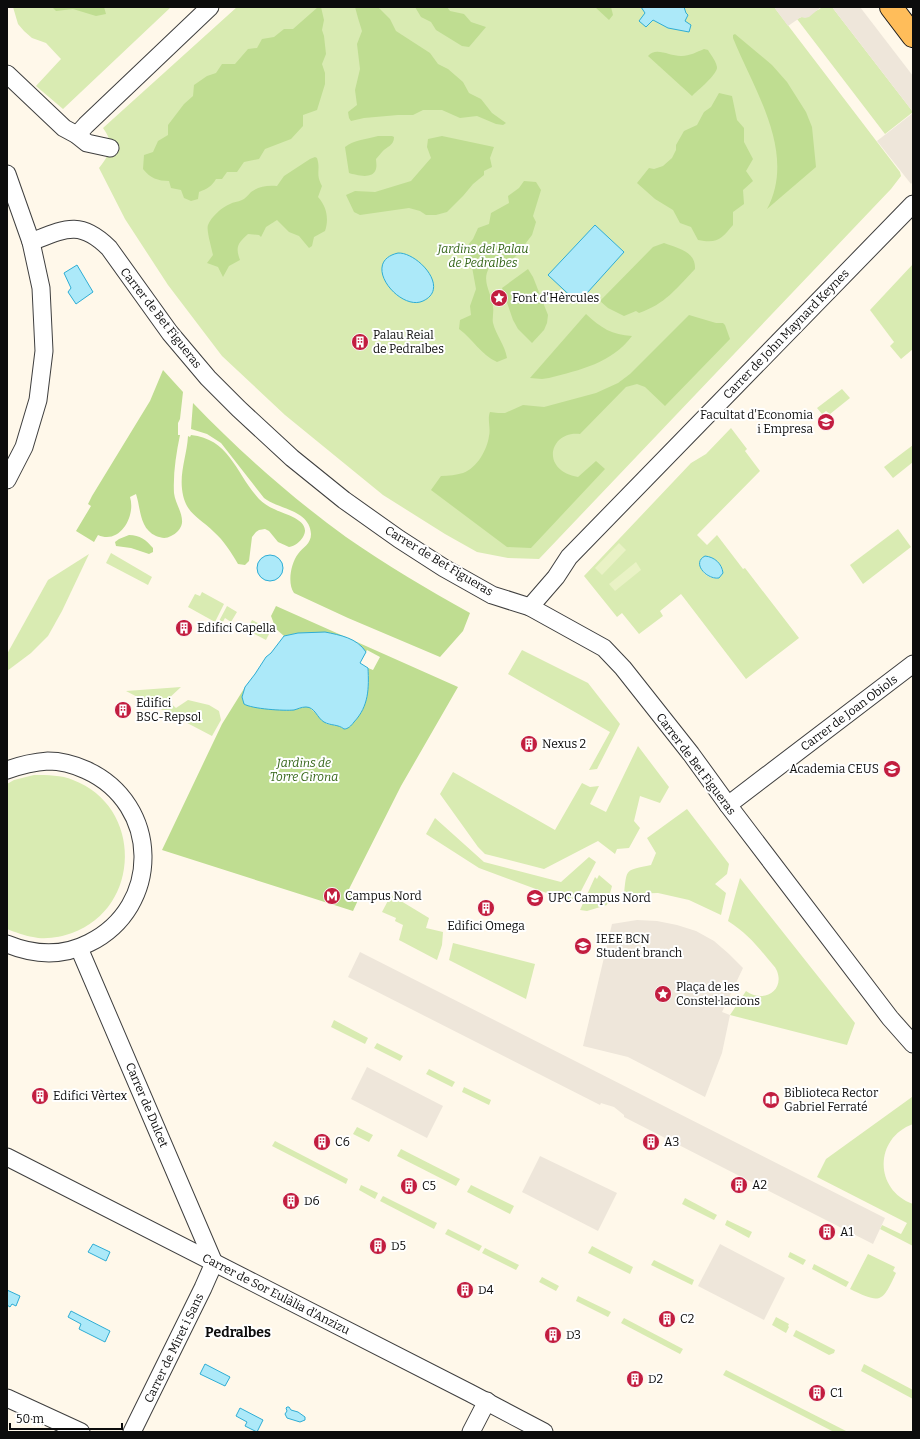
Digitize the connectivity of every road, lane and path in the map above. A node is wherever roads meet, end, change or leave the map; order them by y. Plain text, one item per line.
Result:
1 (210, 7) edge
2 (891, 7) edge
3 (913, 36) edge
4 (7, 74) edge
5 (77, 135) junction
6 (110, 148) dead end
7 (7, 174) edge
8 (913, 204) edge
9 (31, 242) junction
10 (7, 480) edge
11 (530, 607) junction
12 (913, 664) edge
13 (7, 770) edge
14 (728, 806) junction
15 (7, 944) edge
16 (79, 948) junction
17 (913, 1044) edge
18 (7, 1157) edge
19 (214, 1263) junction
20 (7, 1398) edge
21 (486, 1402) junction
22 (81, 1432) edge
23 (132, 1432) edge
24 (471, 1432) edge
25 (544, 1432) edge

1 - 5 street
2 - 3 main road
4 - 5 street
5 - 6 street
7 - 9 street
8 - 11 street, Carrer de John Maynard Keynes
9 - 10 street
9 - 11 street, Carrer de Bet Figueras
11 - 14 street, Carrer de Bet Figueras
12 - 14 street, Carrer de Joan Obiols
13 - 16 street
14 - 17 street, Carrer de Bet Figueras
15 - 16 street
16 - 19 street, Carrer de Dulcet
18 - 19 street, Carrer de Sor Eulàlia d'Anzizu
19 - 21 street, Carrer de Sor Eulàlia d'Anzizu
19 - 23 street, Carrer de Miret i Sans
20 - 22 street
21 - 24 street
21 - 25 street, Carrer de Sor Eulàlia d'Anzizu

